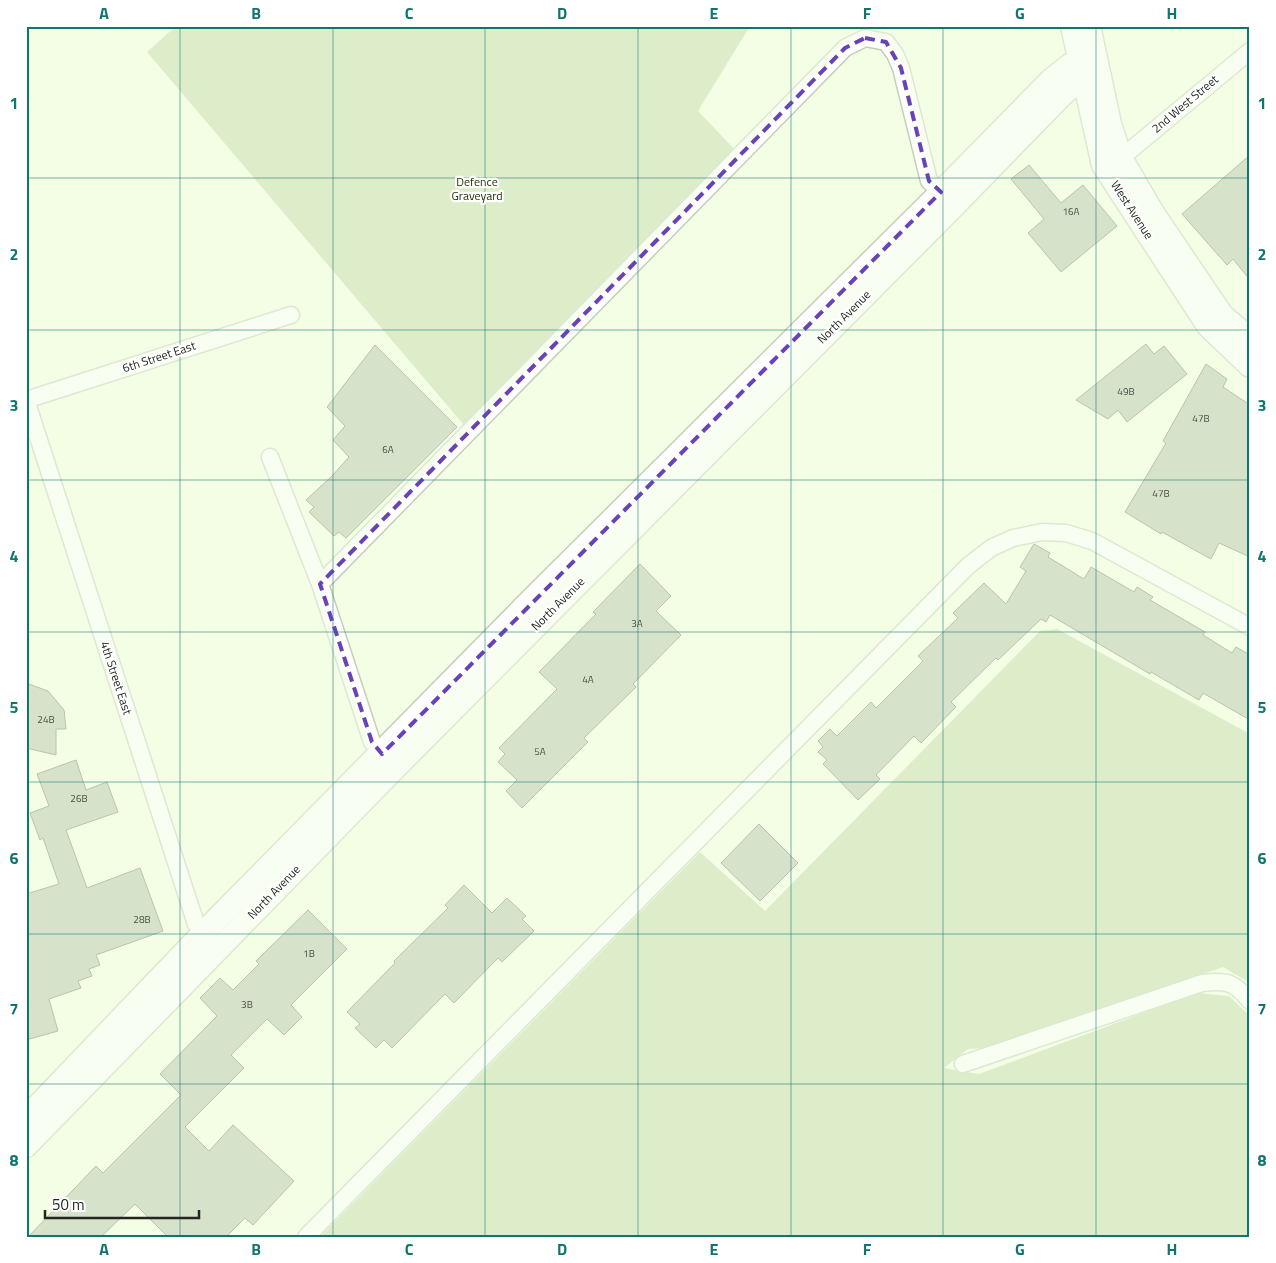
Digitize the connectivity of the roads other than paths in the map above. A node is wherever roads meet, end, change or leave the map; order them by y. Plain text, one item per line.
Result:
1 (1072, 26) edge
2 (1089, 26) edge
3 (1250, 51) edge
4 (1089, 68) junction
5 (1121, 158) junction
6 (948, 198) junction
7 (291, 314) dead end
8 (1250, 339) edge
9 (1250, 366) edge
10 (26, 400) edge
11 (270, 457) dead end
12 (320, 584) junction
13 (1250, 627) edge
14 (388, 762) junction
15 (211, 941) junction
16 (1250, 1001) edge
17 (963, 1064) dead end
18 (26, 1118) edge
19 (26, 1146) edge
20 (306, 1237) edge

1 - 4 street, West Avenue
2 - 4 street, West Avenue
3 - 5 street, 2nd West Street
4 - 5 street, West Avenue
4 - 6 street, North Avenue
4 - 9 street, West Avenue
5 - 8 street, West Avenue
6 - 12 street
6 - 14 street, North Avenue
7 - 10 street, 6th Street East
10 - 15 street, 4th Street East
11 - 12 street
12 - 14 street
13 - 20 street
14 - 15 street, North Avenue
15 - 18 street, North Avenue
15 - 19 street, North Avenue
16 - 17 street

